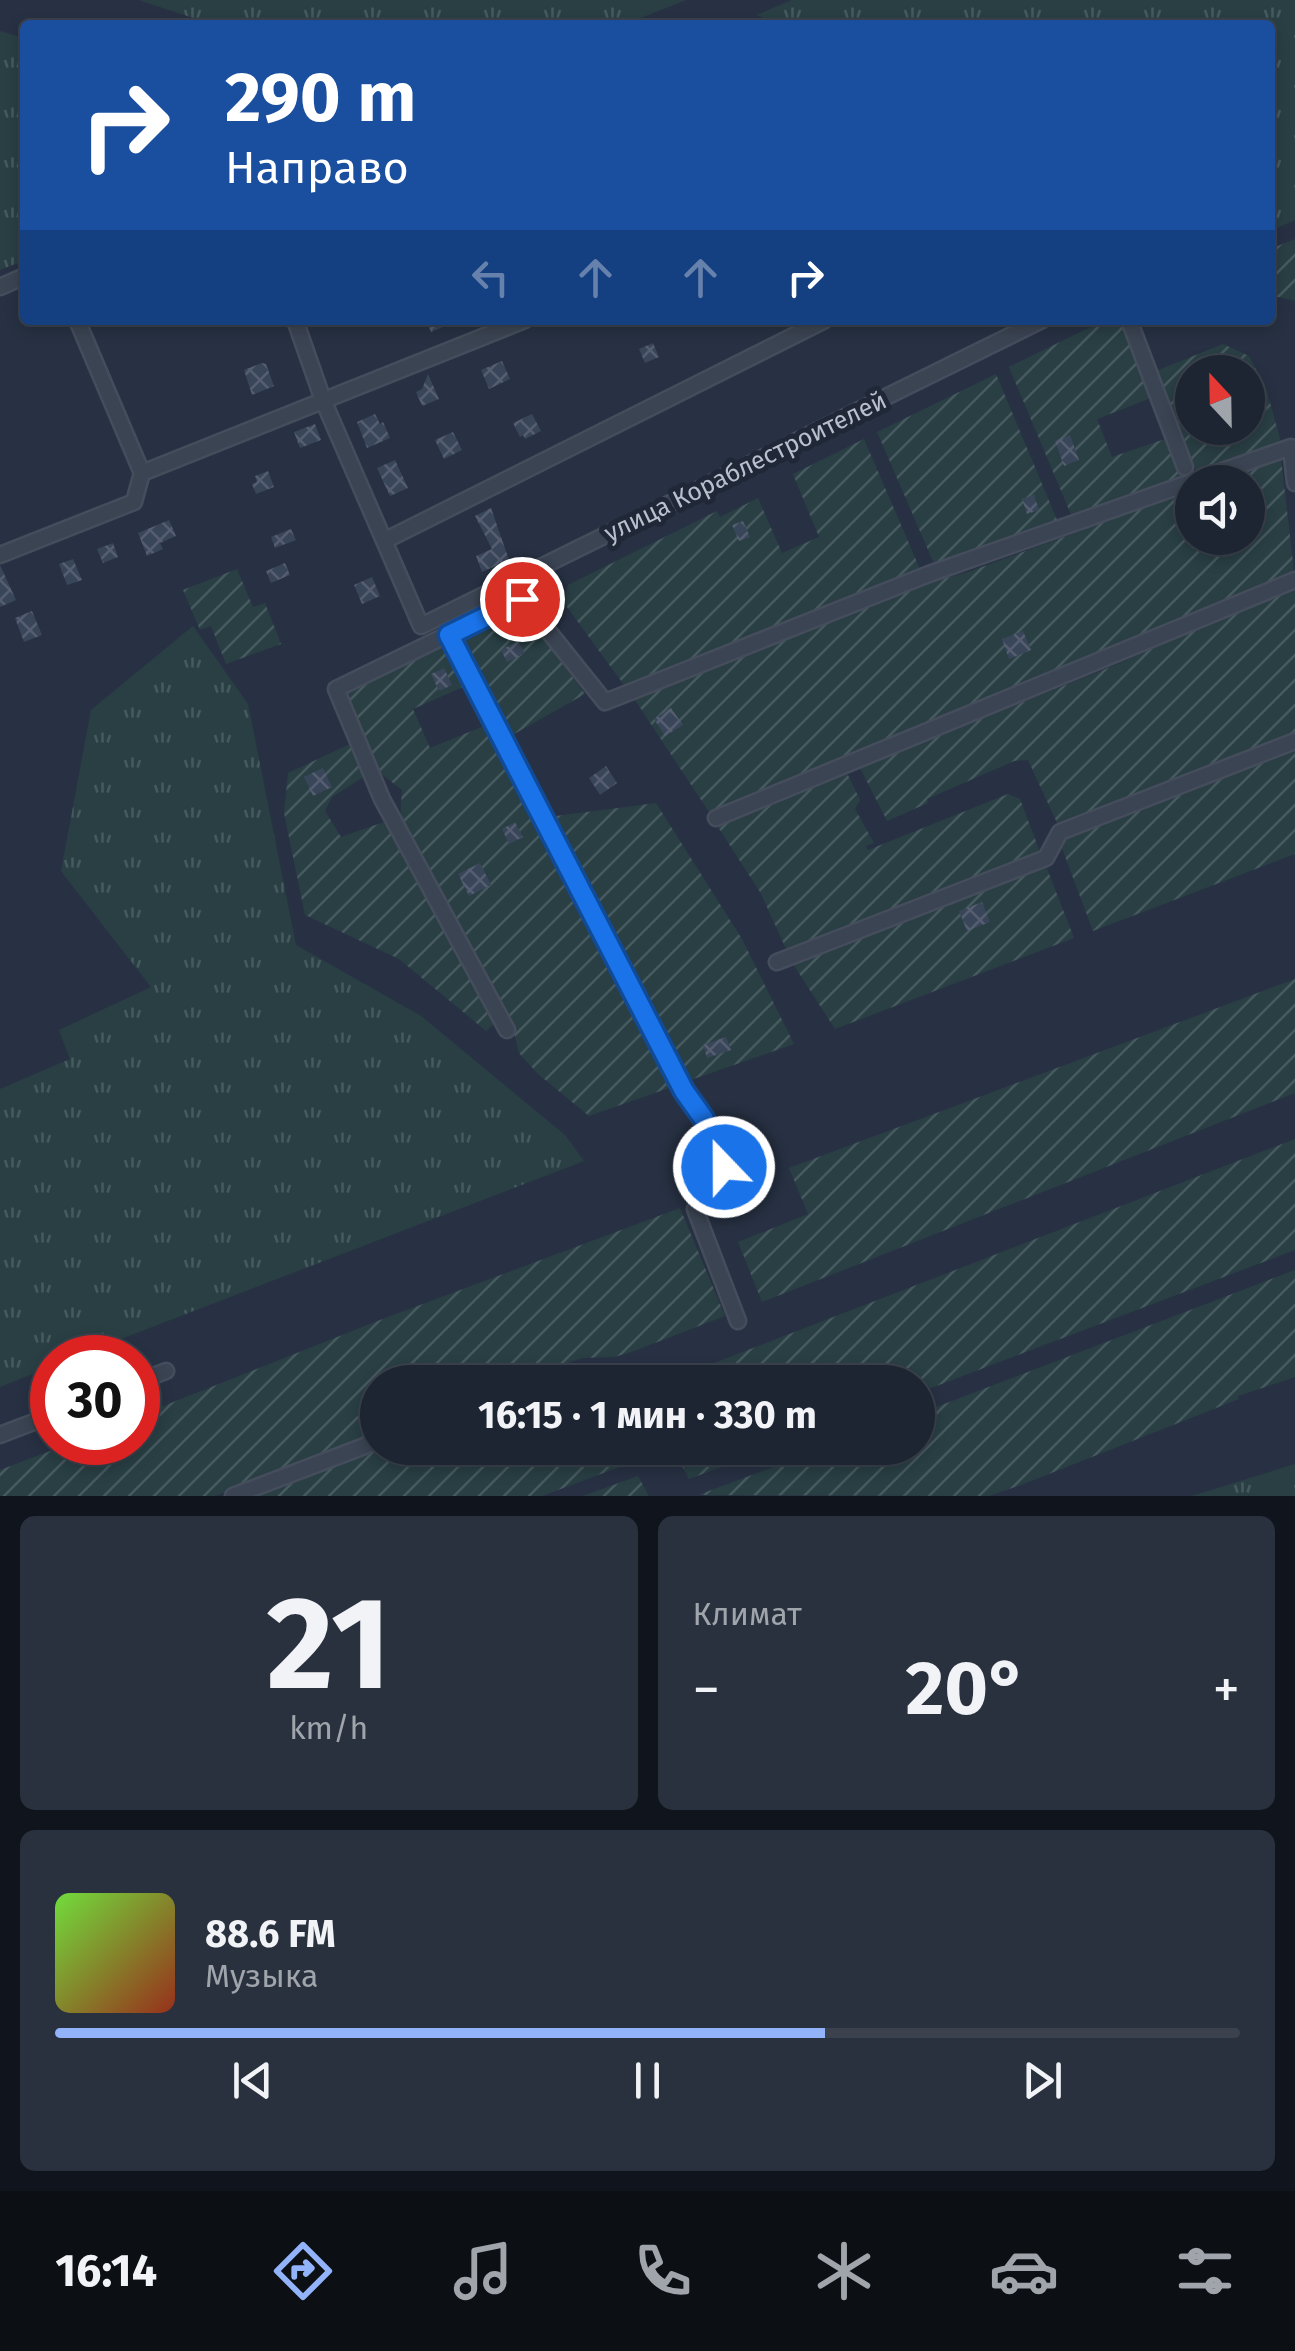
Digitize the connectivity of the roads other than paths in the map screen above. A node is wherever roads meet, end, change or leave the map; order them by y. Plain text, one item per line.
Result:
1 (79, 325) edge
2 (298, 325) edge
3 (512, 325) edge
4 (815, 325) edge
5 (1032, 325) edge
6 (1130, 325) edge
7 (324, 400) junction
8 (1184, 465) edge
9 (142, 473) junction
10 (1295, 483) edge
11 (386, 540) junction
12 (0, 555) edge
13 (1295, 580) edge
14 (509, 582) junction
15 (522, 599) junction
16 (449, 635) junction
17 (1295, 742) edge
18 (716, 818) dead end
19 (777, 962) dead end
20 (508, 1030) dead end
21 (738, 1321) dead end
22 (166, 1371) dead end
23 (160, 1373) edge
24 (30, 1424) edge
25 (0, 1436) edge
26 (360, 1448) edge
27 (233, 1496) edge

1 - 9 street
2 - 7 street, улица Кораблестроителей
3 - 7 street
4 - 11 street
5 - 14 street, улица Кораблестроителей
6 - 8 street
7 - 9 street
7 - 11 street, улица Кораблестроителей
9 - 12 street
10 - 15 street
11 - 14 street, улица Кораблестроителей
13 - 18 street
14 - 15 street
15 - 16 street
16 - 20 street
16 - 21 street
17 - 19 street
22 - 23 street
24 - 25 street
26 - 27 street

